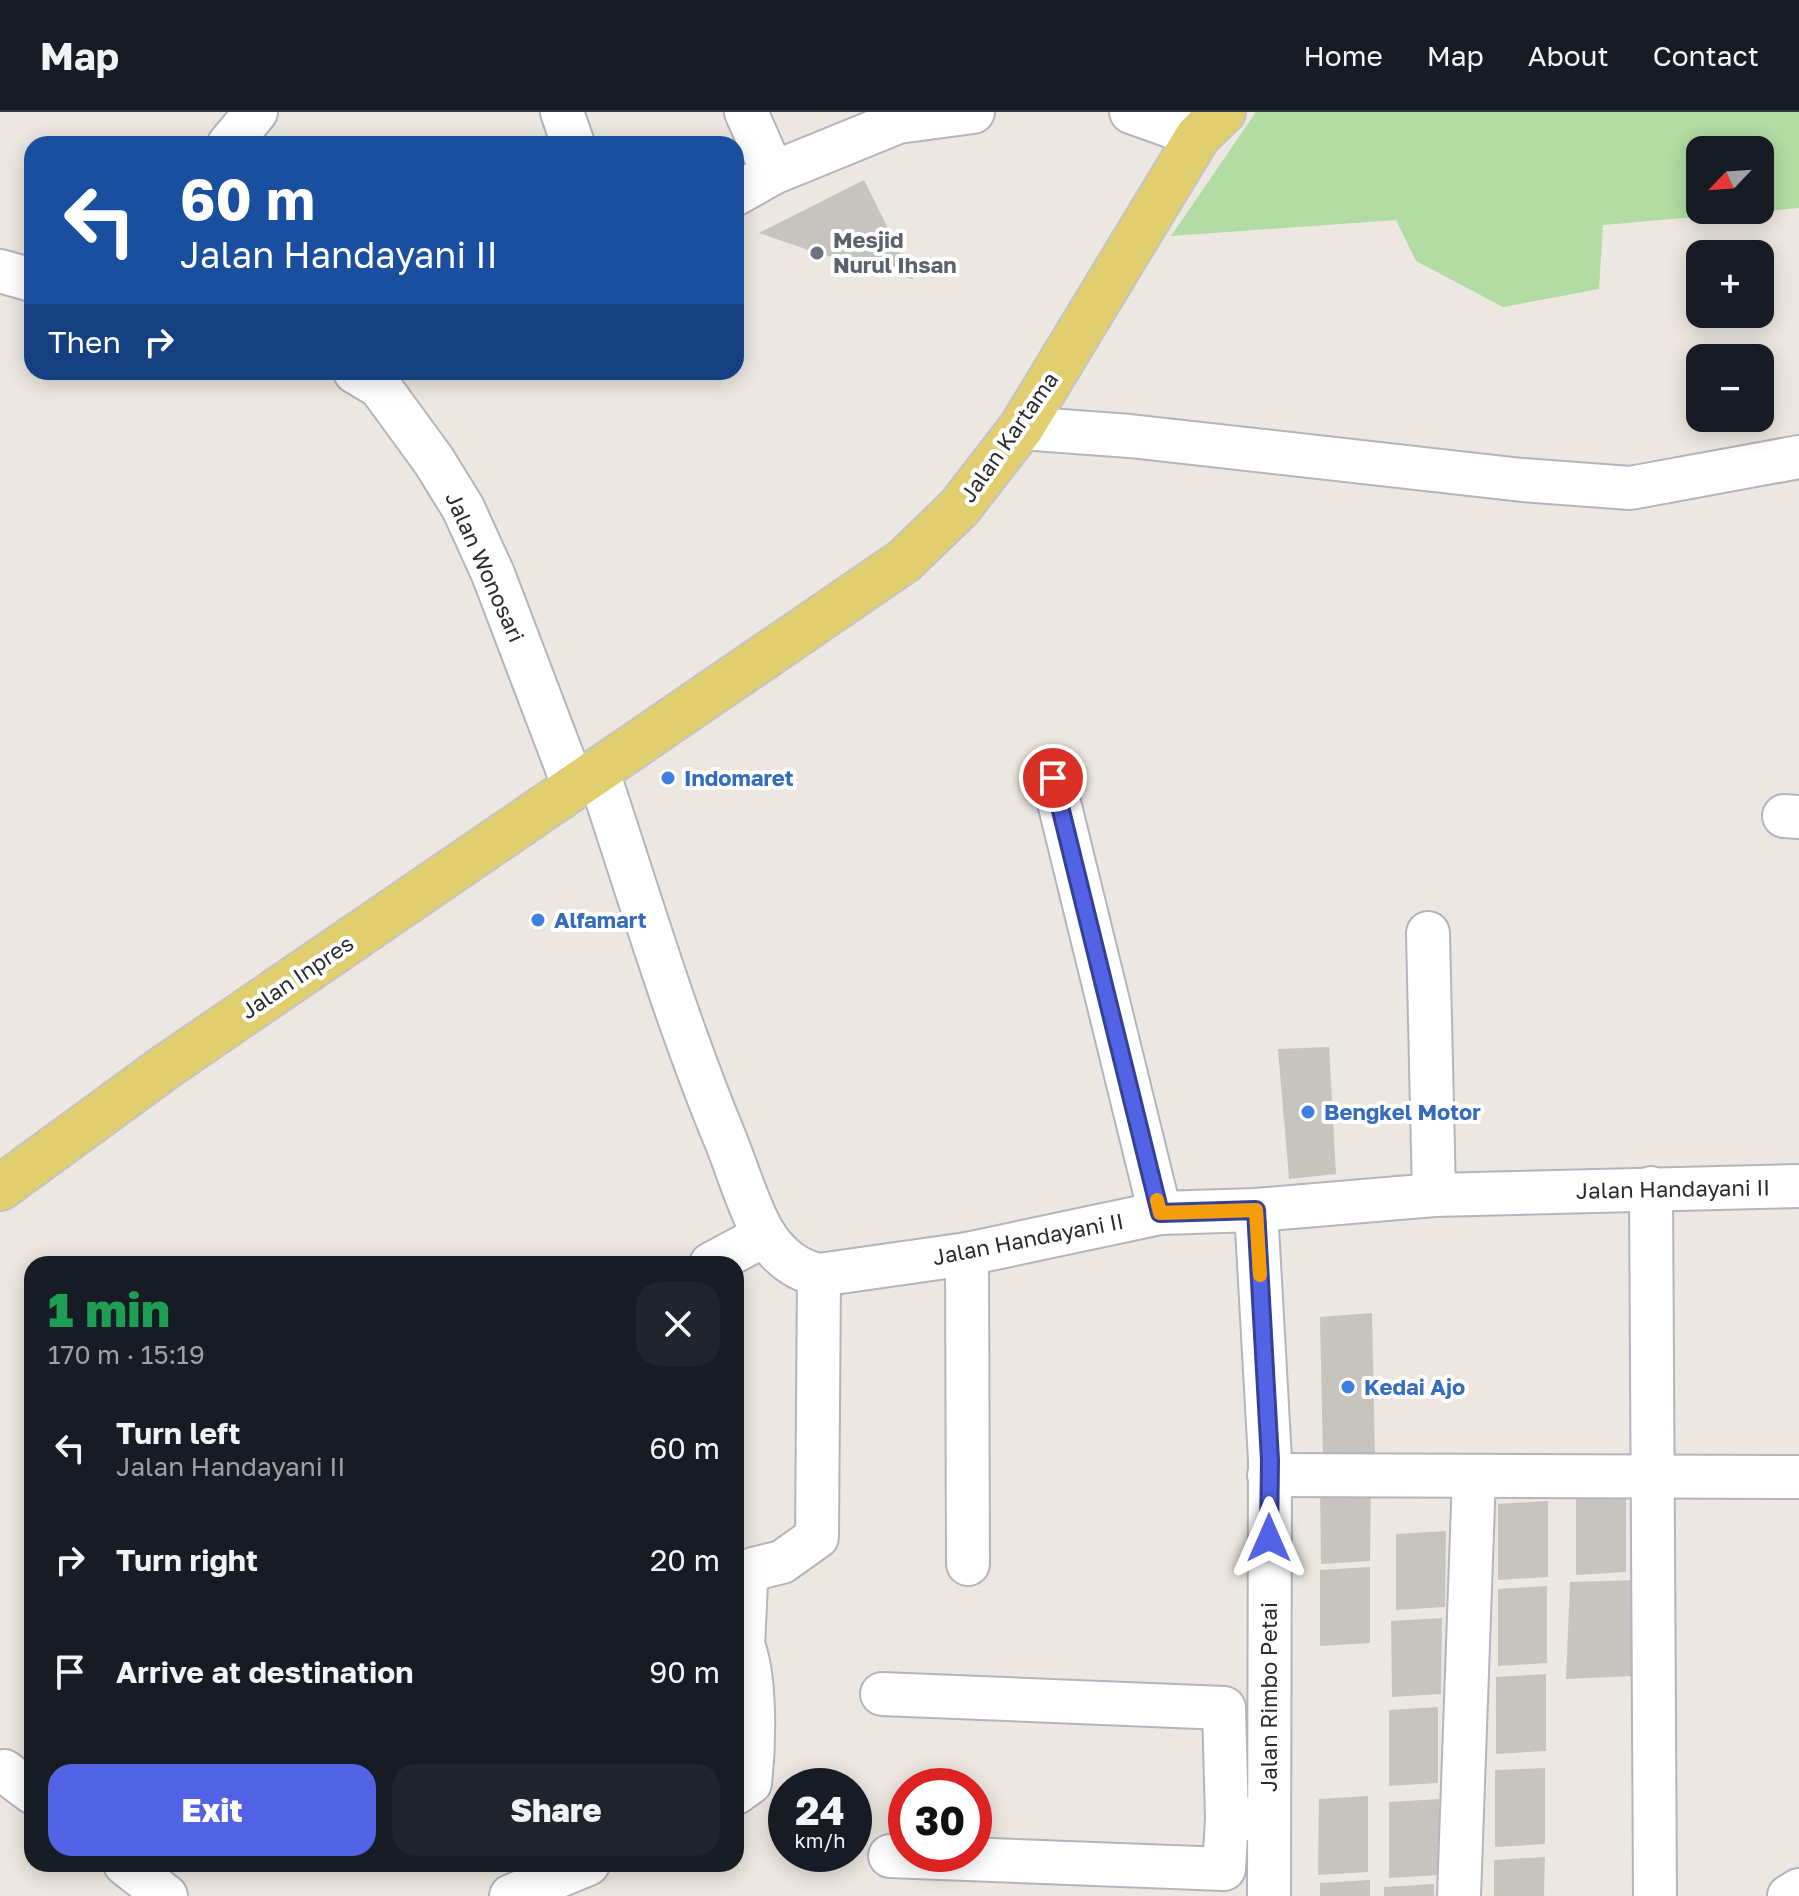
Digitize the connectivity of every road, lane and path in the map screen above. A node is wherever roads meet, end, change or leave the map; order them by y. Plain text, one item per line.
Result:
1 (256, 112) edge
2 (562, 112) edge
3 (746, 112) edge
4 (973, 112) edge
5 (1131, 112) edge
6 (1211, 124) edge
7 (236, 136) edge
8 (570, 136) edge
9 (773, 173) junction
10 (744, 189) edge
11 (0, 271) edge
12 (24, 278) edge
13 (383, 380) edge
14 (1021, 428) junction
15 (1799, 457) edge
16 (1053, 778) dead end
17 (586, 780) junction
18 (1428, 933) dead end
19 (1799, 1186) edge
20 (0, 1188) edge
21 (1651, 1188) junction
22 (1434, 1195) junction
23 (1256, 1210) junction
24 (1160, 1213) junction
25 (765, 1235) junction
26 (967, 1254) junction
27 (726, 1256) edge
28 (819, 1275) junction
29 (1269, 1475) junction
30 (1474, 1476) junction
31 (1654, 1476) junction
32 (1799, 1477) edge
33 (968, 1564) dead end
34 (744, 1602) edge
35 (744, 1657) edge
36 (882, 1694) dead end
37 (0, 1772) edge
38 (24, 1786) edge
39 (744, 1787) edge
40 (1227, 1819) junction
41 (1269, 1819) junction
42 (992, 1860) edge
43 (135, 1872) edge
44 (561, 1872) edge
45 (531, 1881) edge
46 (1799, 1890) edge
47 (166, 1896) edge
48 (1269, 1896) edge
49 (1459, 1896) edge
50 (1655, 1896) edge
51 (1789, 1896) edge

1 - 7 street
2 - 8 street
3 - 9 street
4 - 9 street
5 - 6 street
6 - 14 main road, Jalan Kartama
9 - 10 street
11 - 12 street
13 - 17 street, Jalan Wonosari
14 - 15 street
14 - 17 main road, Jalan Kartama
16 - 24 street
17 - 20 main road, Jalan Inpres
17 - 25 street
18 - 22 street
19 - 21 street, Jalan Handayani II
21 - 22 street, Jalan Handayani II
21 - 31 street
22 - 23 street, Jalan Handayani II
23 - 24 street, Jalan Handayani II
23 - 29 street, Jalan Rimbo Petai
24 - 26 street, Jalan Handayani II
25 - 27 street
25 - 28 street
26 - 28 street, Jalan Handayani II
26 - 33 street
28 - 34 street
29 - 30 street
29 - 41 street, Jalan Rimbo Petai
30 - 31 street
30 - 49 street
31 - 32 street
31 - 50 street
35 - 39 street
36 - 40 street
37 - 38 street
40 - 41 street
40 - 42 street
41 - 48 street, Jalan Rimbo Petai
43 - 47 street
44 - 45 street
46 - 51 street

